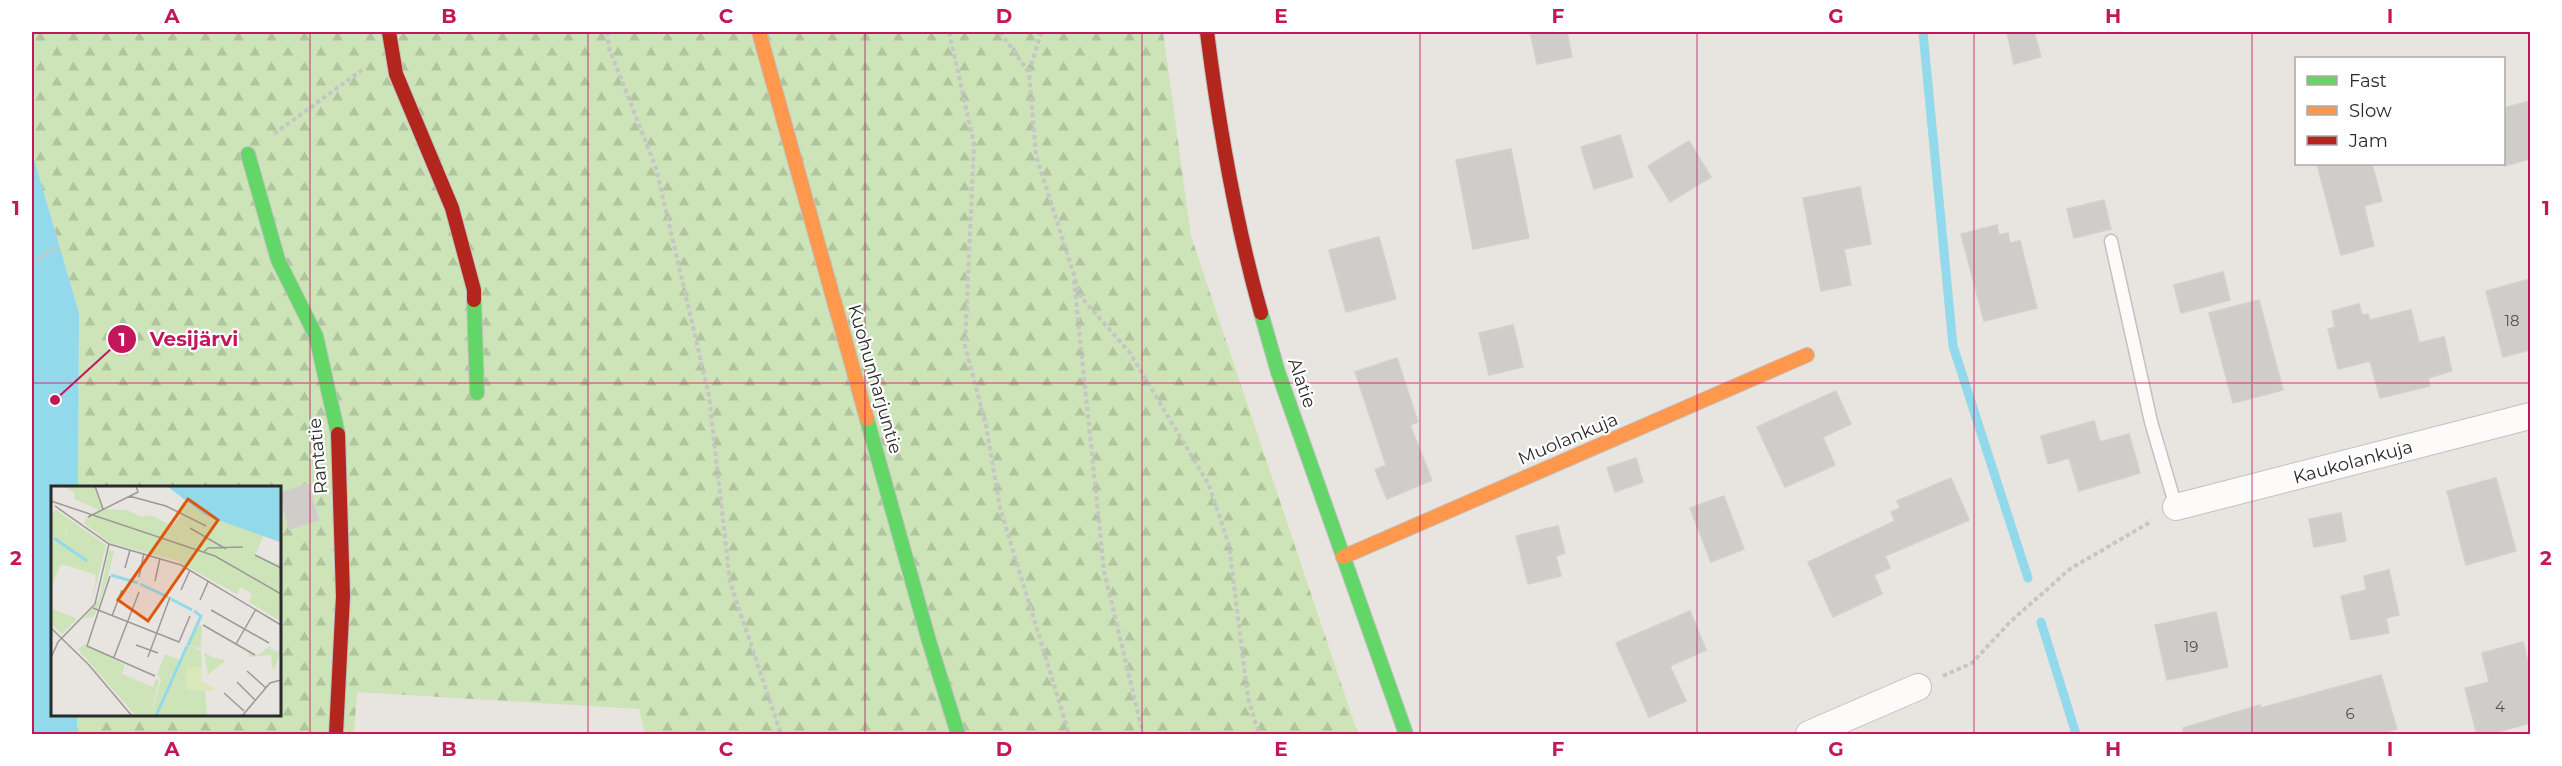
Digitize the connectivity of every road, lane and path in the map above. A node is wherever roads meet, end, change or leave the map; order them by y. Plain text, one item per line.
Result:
1 (389, 32) edge
2 (607, 32) edge
3 (759, 32) edge
4 (949, 32) edge
5 (1000, 32) edge
6 (1041, 32) edge
7 (1207, 32) edge
8 (392, 48) junction
9 (1029, 72) junction
10 (248, 154) joint
11 (2111, 241) dead end
12 (59, 246) dead end
13 (32, 263) edge
14 (1072, 270) junction
15 (1807, 355) dead end
16 (477, 393) dead end
17 (2530, 416) edge
18 (2176, 507) junction
19 (1343, 556) junction
20 (1918, 687) joint
21 (336, 735) edge
22 (781, 735) edge
23 (958, 735) edge
24 (1069, 735) edge
25 (1143, 735) edge
26 (1259, 735) edge
27 (1406, 735) edge
28 (1809, 735) edge

1 - 8 street
2 - 22 path
3 - 23 street, Kuohunharjuntie
4 - 24 path
5 - 9 path
6 - 9 path
7 - 19 street, Alatie
8 - 10 path
8 - 16 street
9 - 14 path
10 - 21 street, Rantatie
11 - 18 lane
12 - 13 path
14 - 25 path
14 - 26 path
15 - 19 street, Muolankuja
17 - 18 street, Kaukolankuja
18 - 20 path
19 - 27 street, Alatie
20 - 28 street

